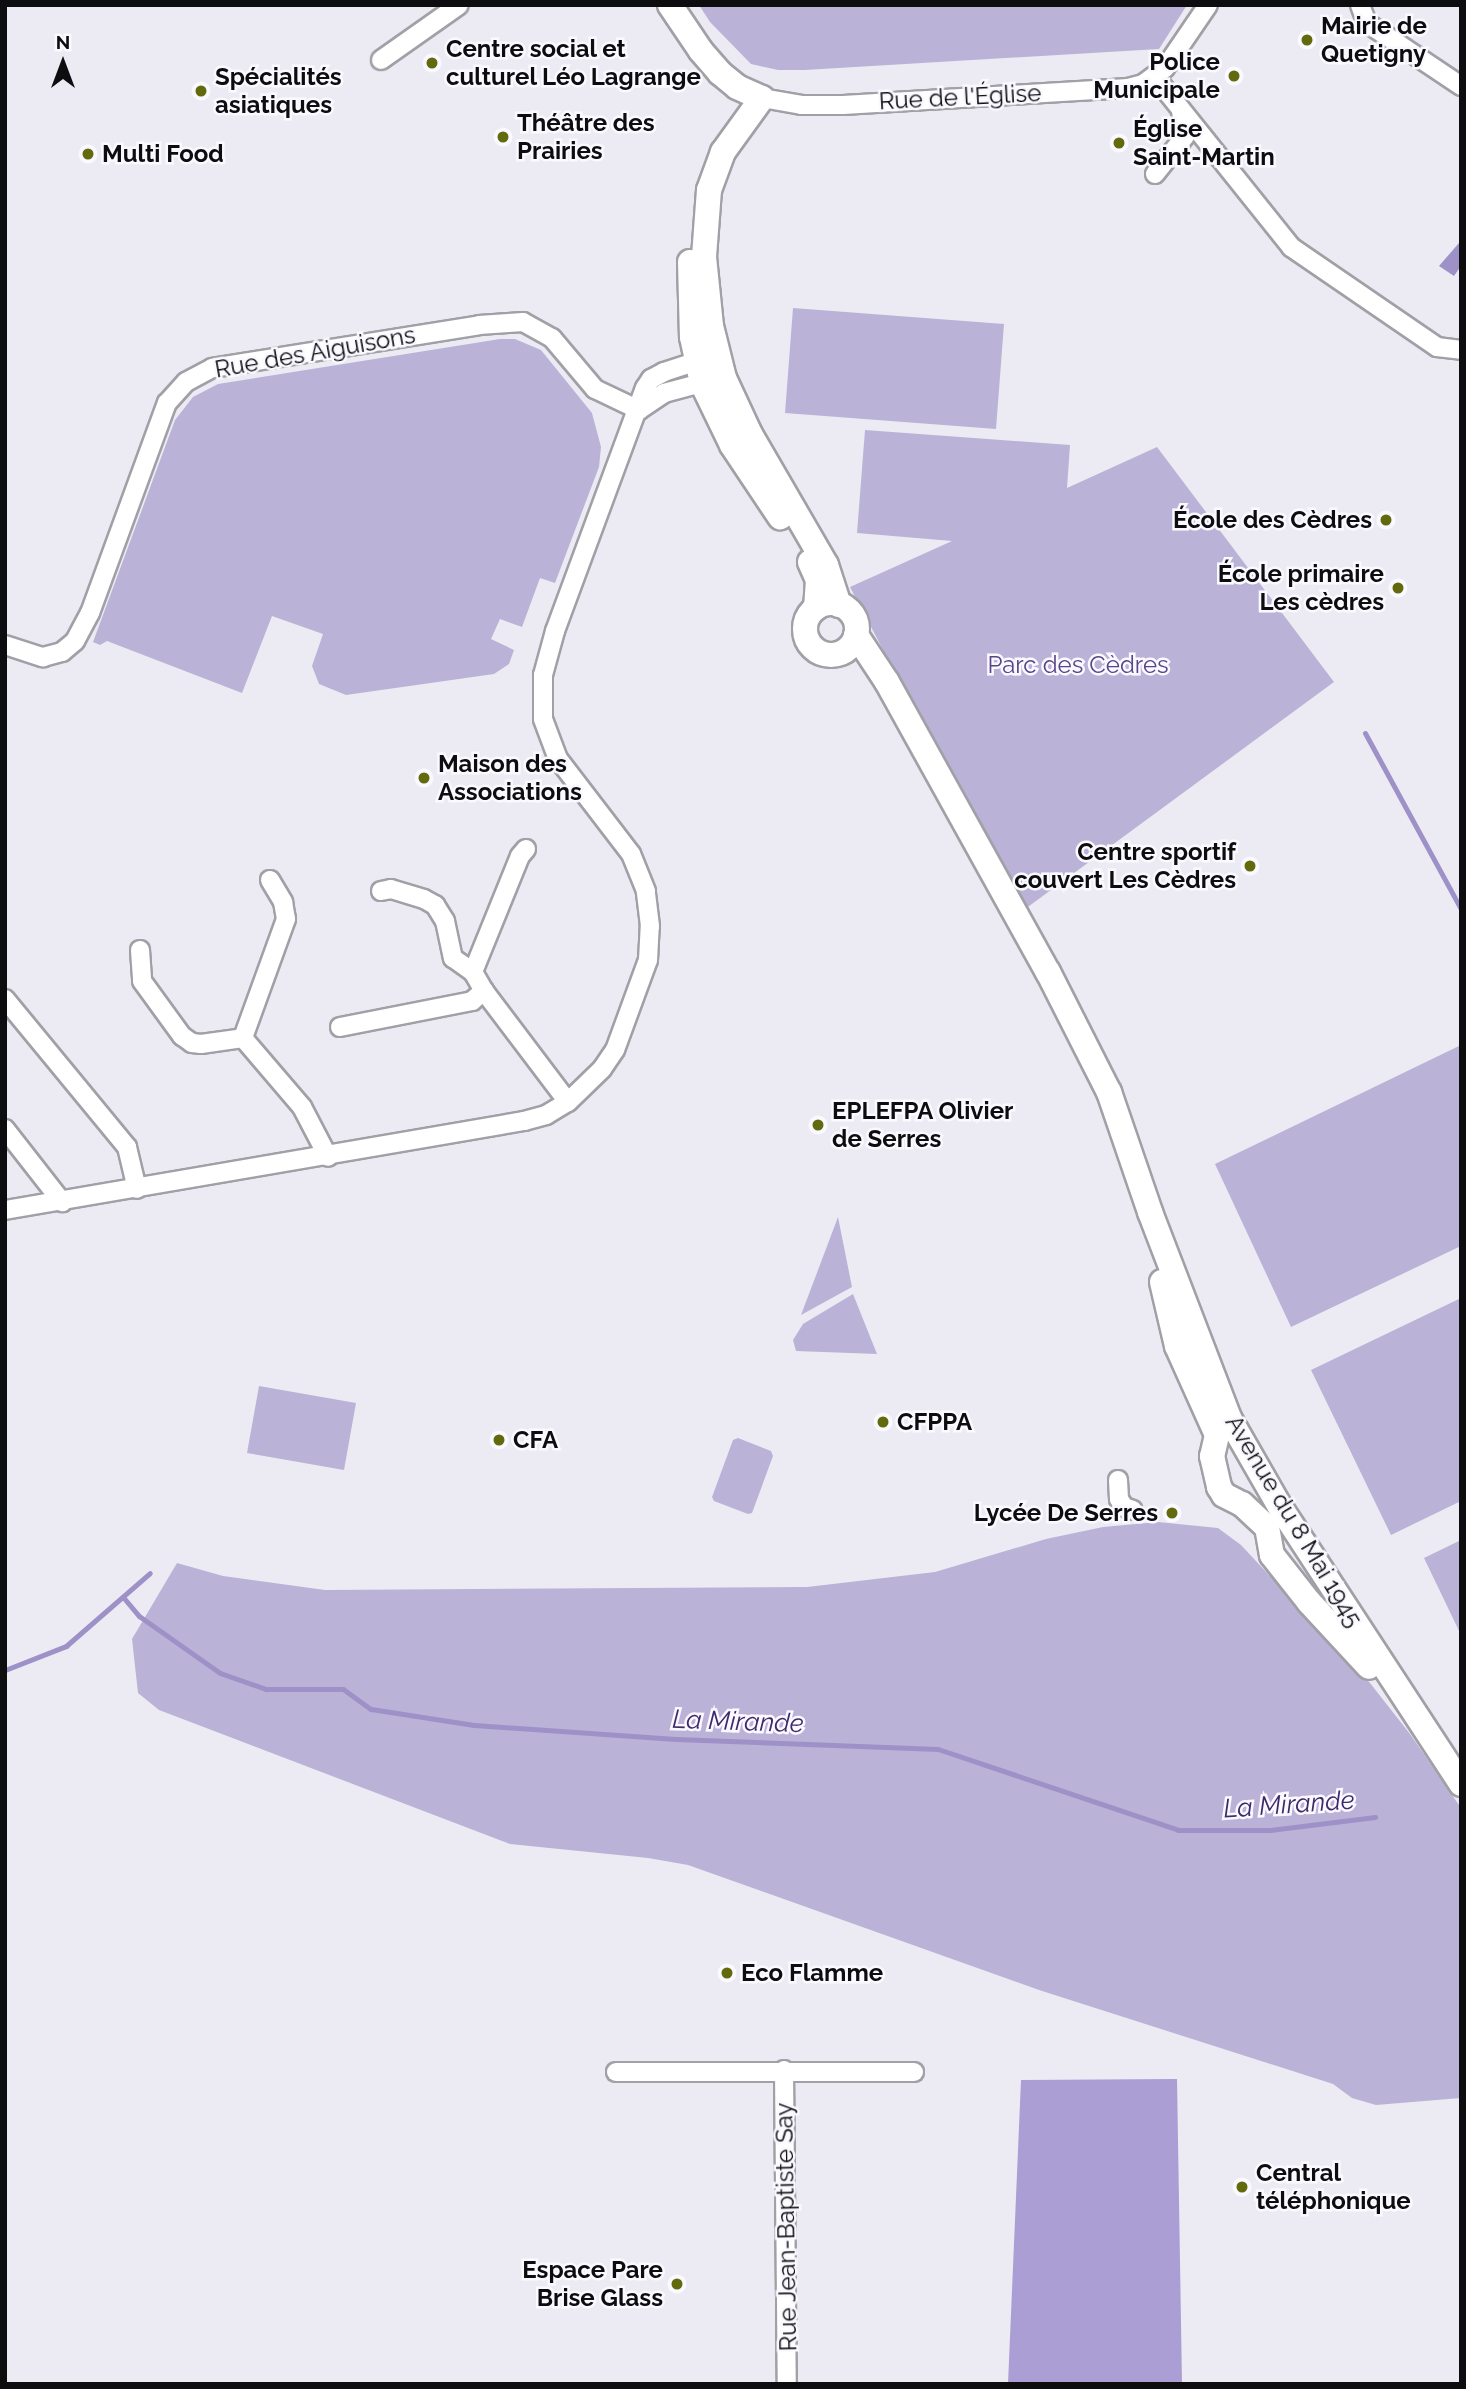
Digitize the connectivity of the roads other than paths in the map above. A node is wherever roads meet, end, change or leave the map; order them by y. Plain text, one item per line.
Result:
1 (459, 5) edge
2 (670, 5) edge
3 (1209, 5) edge
4 (1360, 5) edge
5 (381, 60) dead end
6 (1155, 77) junction
7 (1461, 86) edge
8 (737, 87) junction
9 (762, 98) junction
10 (1180, 107) junction
11 (1155, 174) dead end
12 (1461, 350) edge
13 (710, 369) junction
14 (639, 410) junction
15 (827, 606) junction
16 (856, 635) junction
17 (5, 645) edge
18 (836, 654) junction
19 (878, 667) junction
20 (526, 849) dead end
21 (270, 880) dead end
22 (381, 891) dead end
23 (140, 950) dead end
24 (473, 972) junction
25 (484, 991) junction
26 (5, 999) edge
27 (340, 1027) dead end
28 (243, 1038) junction
29 (568, 1102) junction
30 (5, 1129) edge
31 (328, 1157) junction
32 (137, 1189) junction
33 (62, 1202) junction
34 (5, 1210) edge
35 (1150, 1212) junction
36 (1217, 1435) junction
37 (1243, 1442) junction
38 (1118, 1480) dead end
39 (1133, 1510) dead end
40 (1412, 1713) junction
41 (1459, 1783) edge
42 (784, 2070) junction
43 (615, 2072) dead end
44 (914, 2072) dead end
45 (787, 2384) edge

1 - 5 street
2 - 8 main road
3 - 6 street
4 - 7 street
6 - 9 street, Rue de l'Église
6 - 10 street
8 - 9 main road
8 - 13 main road
9 - 13 main road
10 - 11 street
10 - 12 street
13 - 14 street
13 - 15 main road
14 - 17 street, Rue des Aiguisons
14 - 29 street
15 - 16 main road
15 - 18 main road
16 - 18 main road
16 - 19 main road, Avenue du 8 Mai 1945
18 - 19 main road
19 - 35 main road, Avenue du 8 Mai 1945
20 - 24 street
21 - 28 street
22 - 24 street
23 - 28 street
24 - 25 street
25 - 27 street
25 - 29 street
26 - 32 street
28 - 31 street
29 - 31 street
30 - 33 street
31 - 32 street
32 - 33 street
33 - 34 street
35 - 36 main road, Avenue du 8 Mai 1945
35 - 37 main road, Avenue du 8 Mai 1945
36 - 37 main road
36 - 40 main road
37 - 40 main road, Avenue du 8 Mai 1945
38 - 39 street
40 - 41 main road, Avenue du 8 Mai 1945
42 - 43 street
42 - 44 street
42 - 45 street, Rue Jean-Baptiste Say

